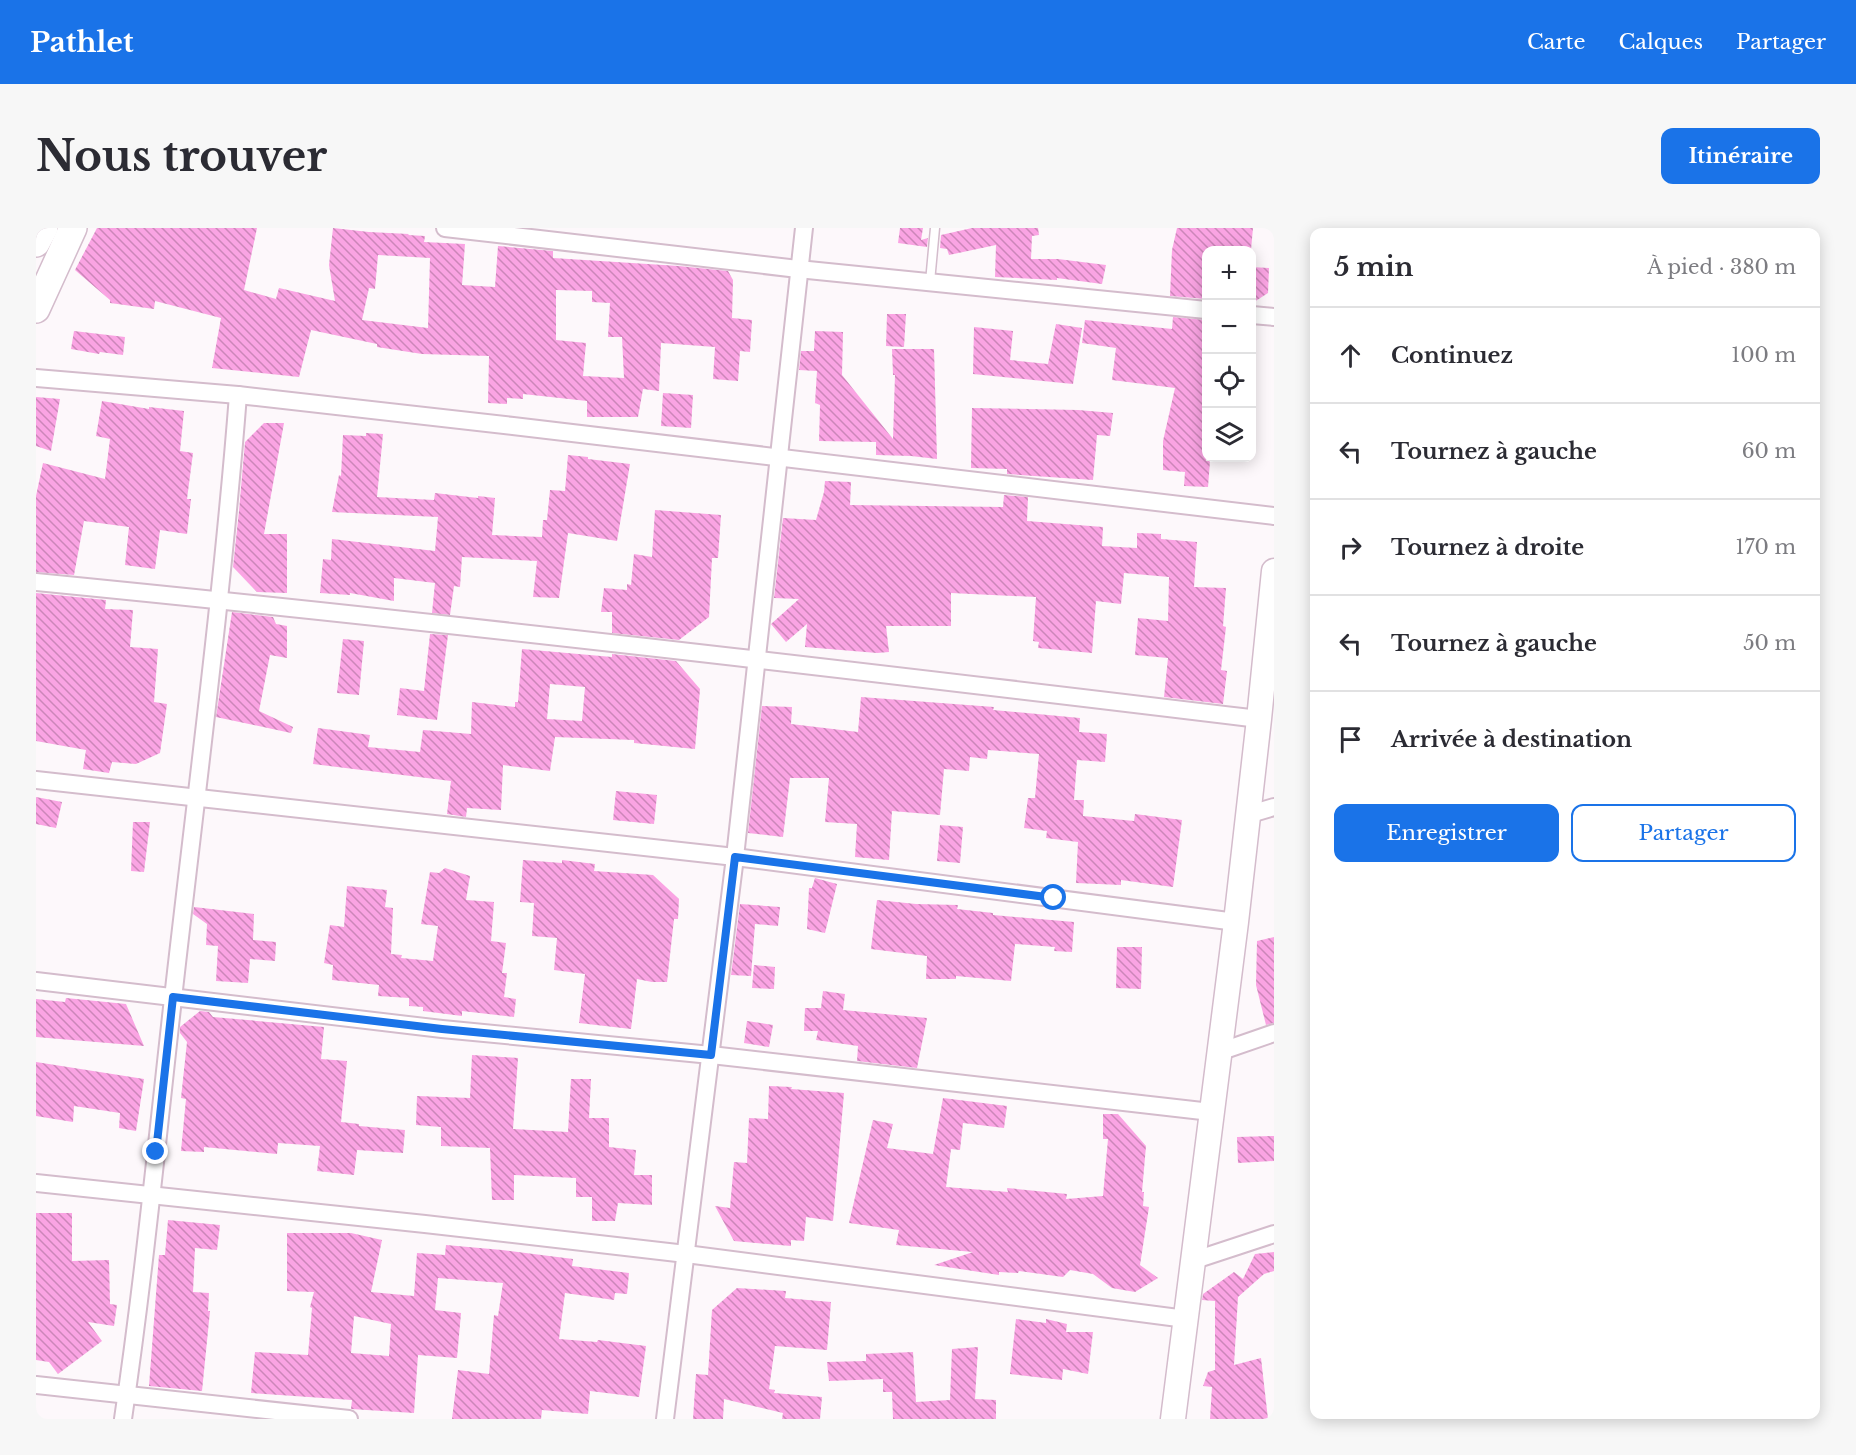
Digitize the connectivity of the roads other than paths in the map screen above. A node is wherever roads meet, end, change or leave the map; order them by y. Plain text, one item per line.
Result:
1 (44, 228) edge
2 (73, 228) edge
3 (445, 228) edge
4 (804, 228) edge
5 (935, 228) edge
6 (36, 243) edge
7 (798, 269) junction
8 (930, 282) junction
9 (36, 309) edge
10 (1202, 310) edge
11 (1256, 315) edge
12 (1274, 317) edge
13 (36, 378) edge
14 (238, 395) junction
15 (779, 457) junction
16 (1274, 516) edge
17 (1274, 571) edge
18 (36, 582) edge
19 (1272, 597) edge
20 (218, 600) junction
21 (758, 659) junction
22 (1259, 719) junction
23 (36, 780) edge
24 (196, 797) junction
25 (1274, 807) edge
26 (1247, 815) junction
27 (735, 857) junction
28 (1236, 921) junction
29 (36, 981) edge
30 (173, 997) junction
31 (1274, 1033) edge
32 (1219, 1052) junction
33 (711, 1055) junction
34 (1211, 1112) junction
35 (36, 1183) edge
36 (152, 1194) junction
37 (1274, 1234) edge
38 (687, 1254) junction
39 (1192, 1261) junction
40 (1186, 1319) junction
41 (36, 1385) edge
42 (126, 1395) junction
43 (123, 1419) edge
44 (349, 1419) edge
45 (665, 1419) edge
46 (1173, 1419) edge

1 - 6 main road
2 - 9 main road
3 - 7 street
4 - 7 street
5 - 8 lane
7 - 8 street
7 - 15 street
8 - 10 street
11 - 12 street
13 - 14 street
14 - 15 street
14 - 20 street
15 - 16 street
15 - 21 street
17 - 19 street
18 - 20 street
19 - 22 street
20 - 21 street
20 - 24 street
21 - 22 street
21 - 27 street
22 - 26 street
23 - 24 street
24 - 27 street
24 - 30 street
25 - 26 street
26 - 28 street
27 - 28 street
27 - 33 street
28 - 32 street
29 - 30 street
30 - 33 street
30 - 36 street
31 - 32 street
32 - 34 street
33 - 34 street
33 - 38 street
34 - 39 street
35 - 36 street
36 - 38 street
36 - 42 street
37 - 39 street
38 - 40 street
38 - 45 street
39 - 40 street
40 - 46 street
41 - 42 street
42 - 43 street
42 - 44 street

